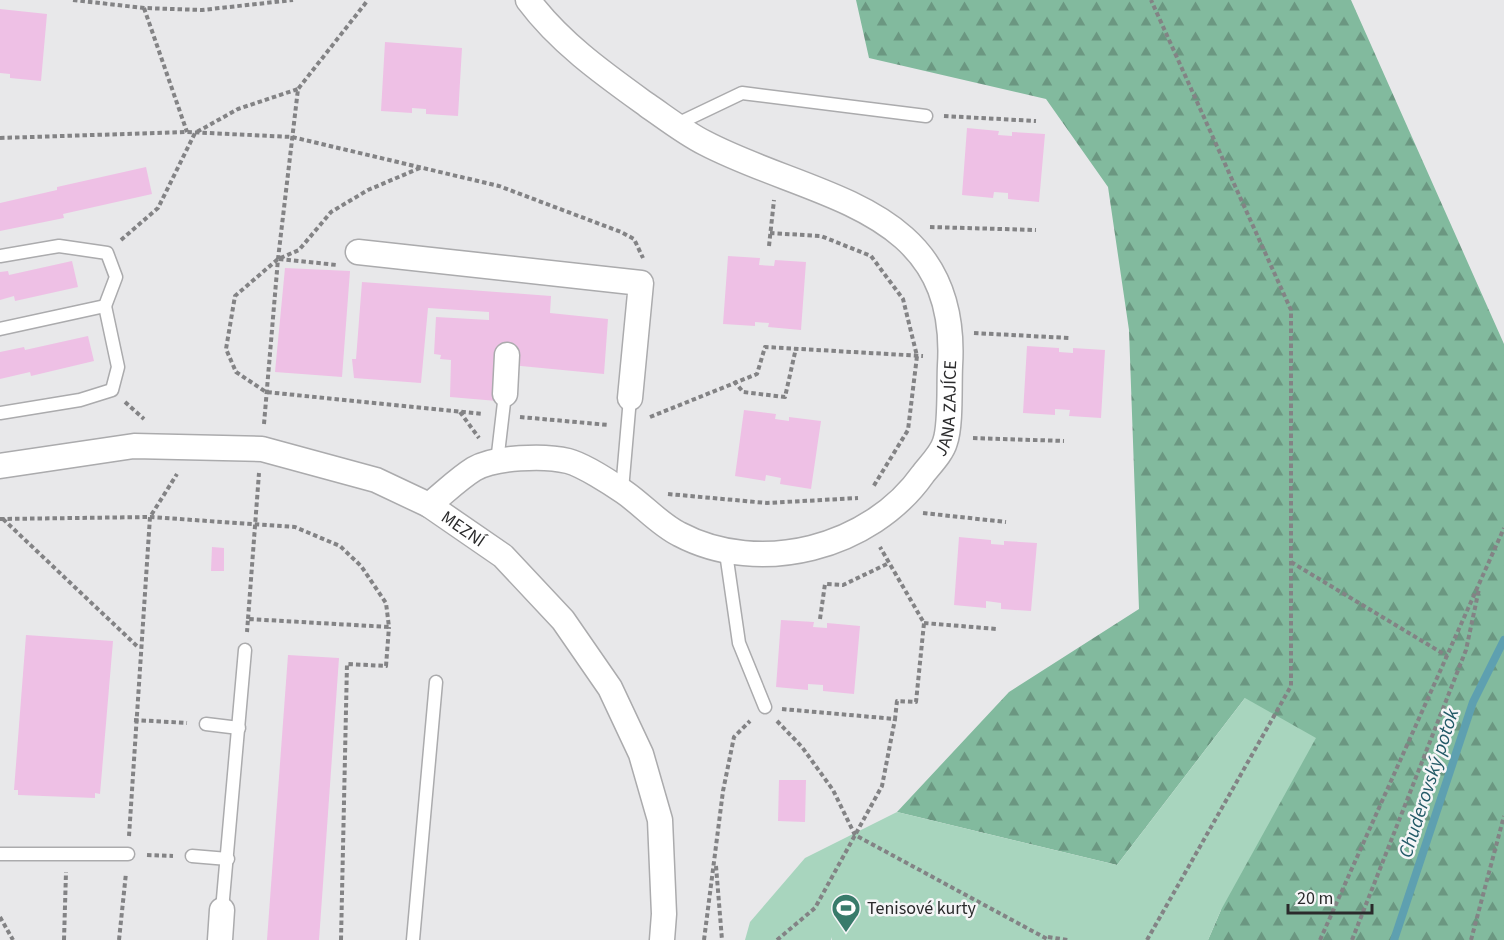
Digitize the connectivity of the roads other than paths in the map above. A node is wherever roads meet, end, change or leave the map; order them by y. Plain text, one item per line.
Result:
1 (528, 0) edge
2 (926, 116) road end
3 (675, 125) junction
4 (358, 252) road end
5 (0, 256) edge
6 (105, 306) junction
7 (0, 329) edge
8 (507, 354) dead end
9 (630, 398) joint
10 (504, 405) joint
11 (0, 412) edge
12 (497, 462) junction
13 (0, 466) edge
14 (622, 490) junction
15 (429, 505) junction
16 (726, 553) junction
17 (245, 650) road end
18 (436, 682) dead end
19 (765, 707) road end
20 (206, 724) road end
21 (239, 728) junction
22 (0, 854) edge
23 (128, 854) road end
24 (192, 856) road end
25 (228, 859) junction
26 (222, 909) joint
27 (220, 940) edge
28 (413, 940) edge
29 (662, 940) edge

1 - 3 street, JANA ZAJÍCE
2 - 3 lane
3 - 16 street, JANA ZAJÍCE
4 - 9 street
5 - 6 lane
6 - 7 lane
6 - 11 lane
8 - 10 street
9 - 14 lane
10 - 12 lane
12 - 14 street, JANA ZAJÍCE
12 - 15 street, JANA ZAJÍCE
13 - 15 street, MEZNÍ
14 - 16 street, JANA ZAJÍCE
15 - 29 street, MEZNÍ
16 - 19 lane
17 - 21 lane
18 - 28 lane
20 - 21 lane
21 - 25 lane
22 - 23 lane
24 - 25 lane
25 - 26 lane
26 - 27 street

